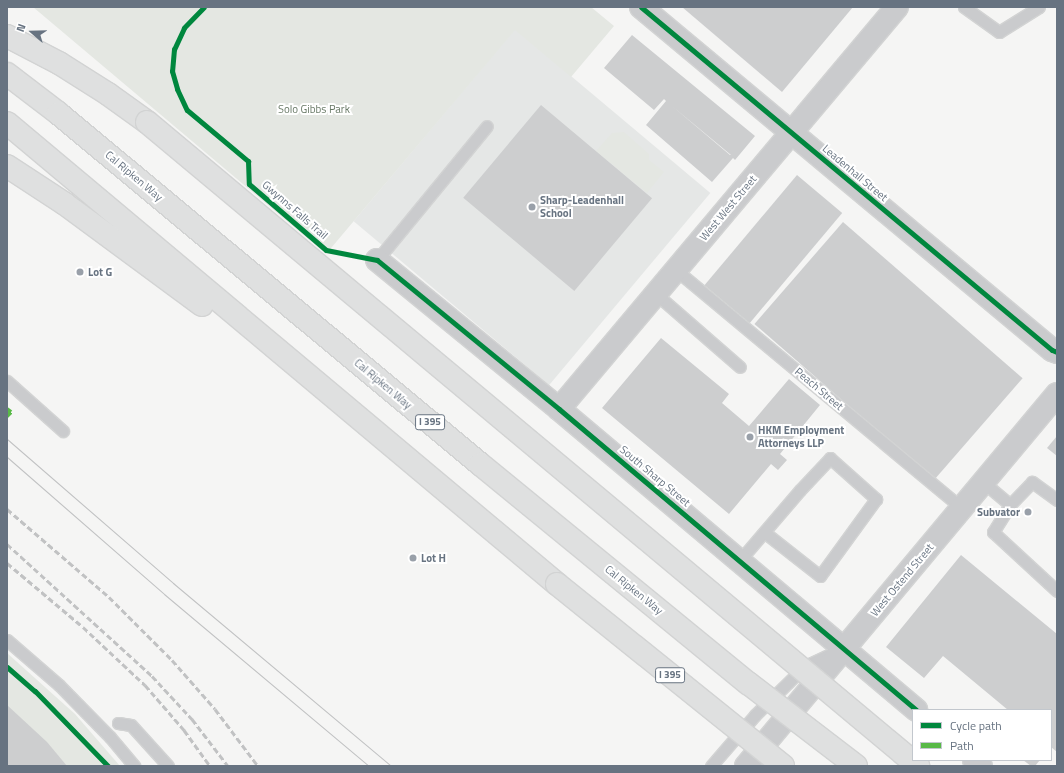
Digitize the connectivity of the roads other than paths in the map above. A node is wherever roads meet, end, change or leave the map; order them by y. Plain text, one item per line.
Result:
1 (640, 7) edge
2 (896, 7) edge
3 (964, 7) edge
4 (1039, 7) edge
5 (8, 36) edge
6 (7, 74) edge
7 (7, 123) edge
8 (487, 126) dead end
9 (791, 133) junction
10 (7, 166) edge
11 (377, 260) joint
12 (676, 270) junction
13 (656, 294) junction
14 (1057, 352) edge
15 (740, 367) dead end
16 (7, 381) edge
17 (1057, 394) edge
18 (559, 409) junction
19 (63, 431) dead end
20 (380, 437) junction
21 (983, 482) junction
22 (1057, 500) edge
23 (1010, 505) junction
24 (962, 508) junction
25 (764, 532) junction
26 (740, 560) junction
27 (1057, 591) edge
28 (7, 640) edge
29 (844, 648) junction
30 (915, 709) edge
31 (118, 723) dead end
32 (912, 761) edge
33 (134, 766) edge
34 (168, 766) edge
35 (711, 766) edge
36 (746, 766) edge
37 (782, 766) edge
38 (856, 766) edge

1 - 9 street, Leadenhall Street
2 - 9 street, West West Street
3 - 4 lane
5 - 32 highway, bridge
6 - 38 highway, Cal Ripken Way / I 395, bridge
7 - 20 highway, I 395
8 - 11 lane
9 - 12 street, West West Street
9 - 14 street, Leadenhall Street
10 - 20 highway
11 - 18 street, South Sharp Street
12 - 13 street, West West Street
12 - 24 lane, Peach Street
13 - 15 lane
13 - 18 street, West West Street
16 - 19 lane
17 - 21 street, West Ostend Street
18 - 26 street, South Sharp Street
20 - 37 highway, I 395, bridge
21 - 23 lane
21 - 24 street, West Ostend Street
22 - 23 lane
23 - 27 lane
24 - 29 street, West Ostend Street
25 - 25 lane
25 - 26 lane
26 - 29 street, South Sharp Street
28 - 33 lane
29 - 30 street, South Sharp Street
29 - 35 lane
29 - 36 street, West Ostend Street
31 - 34 lane

